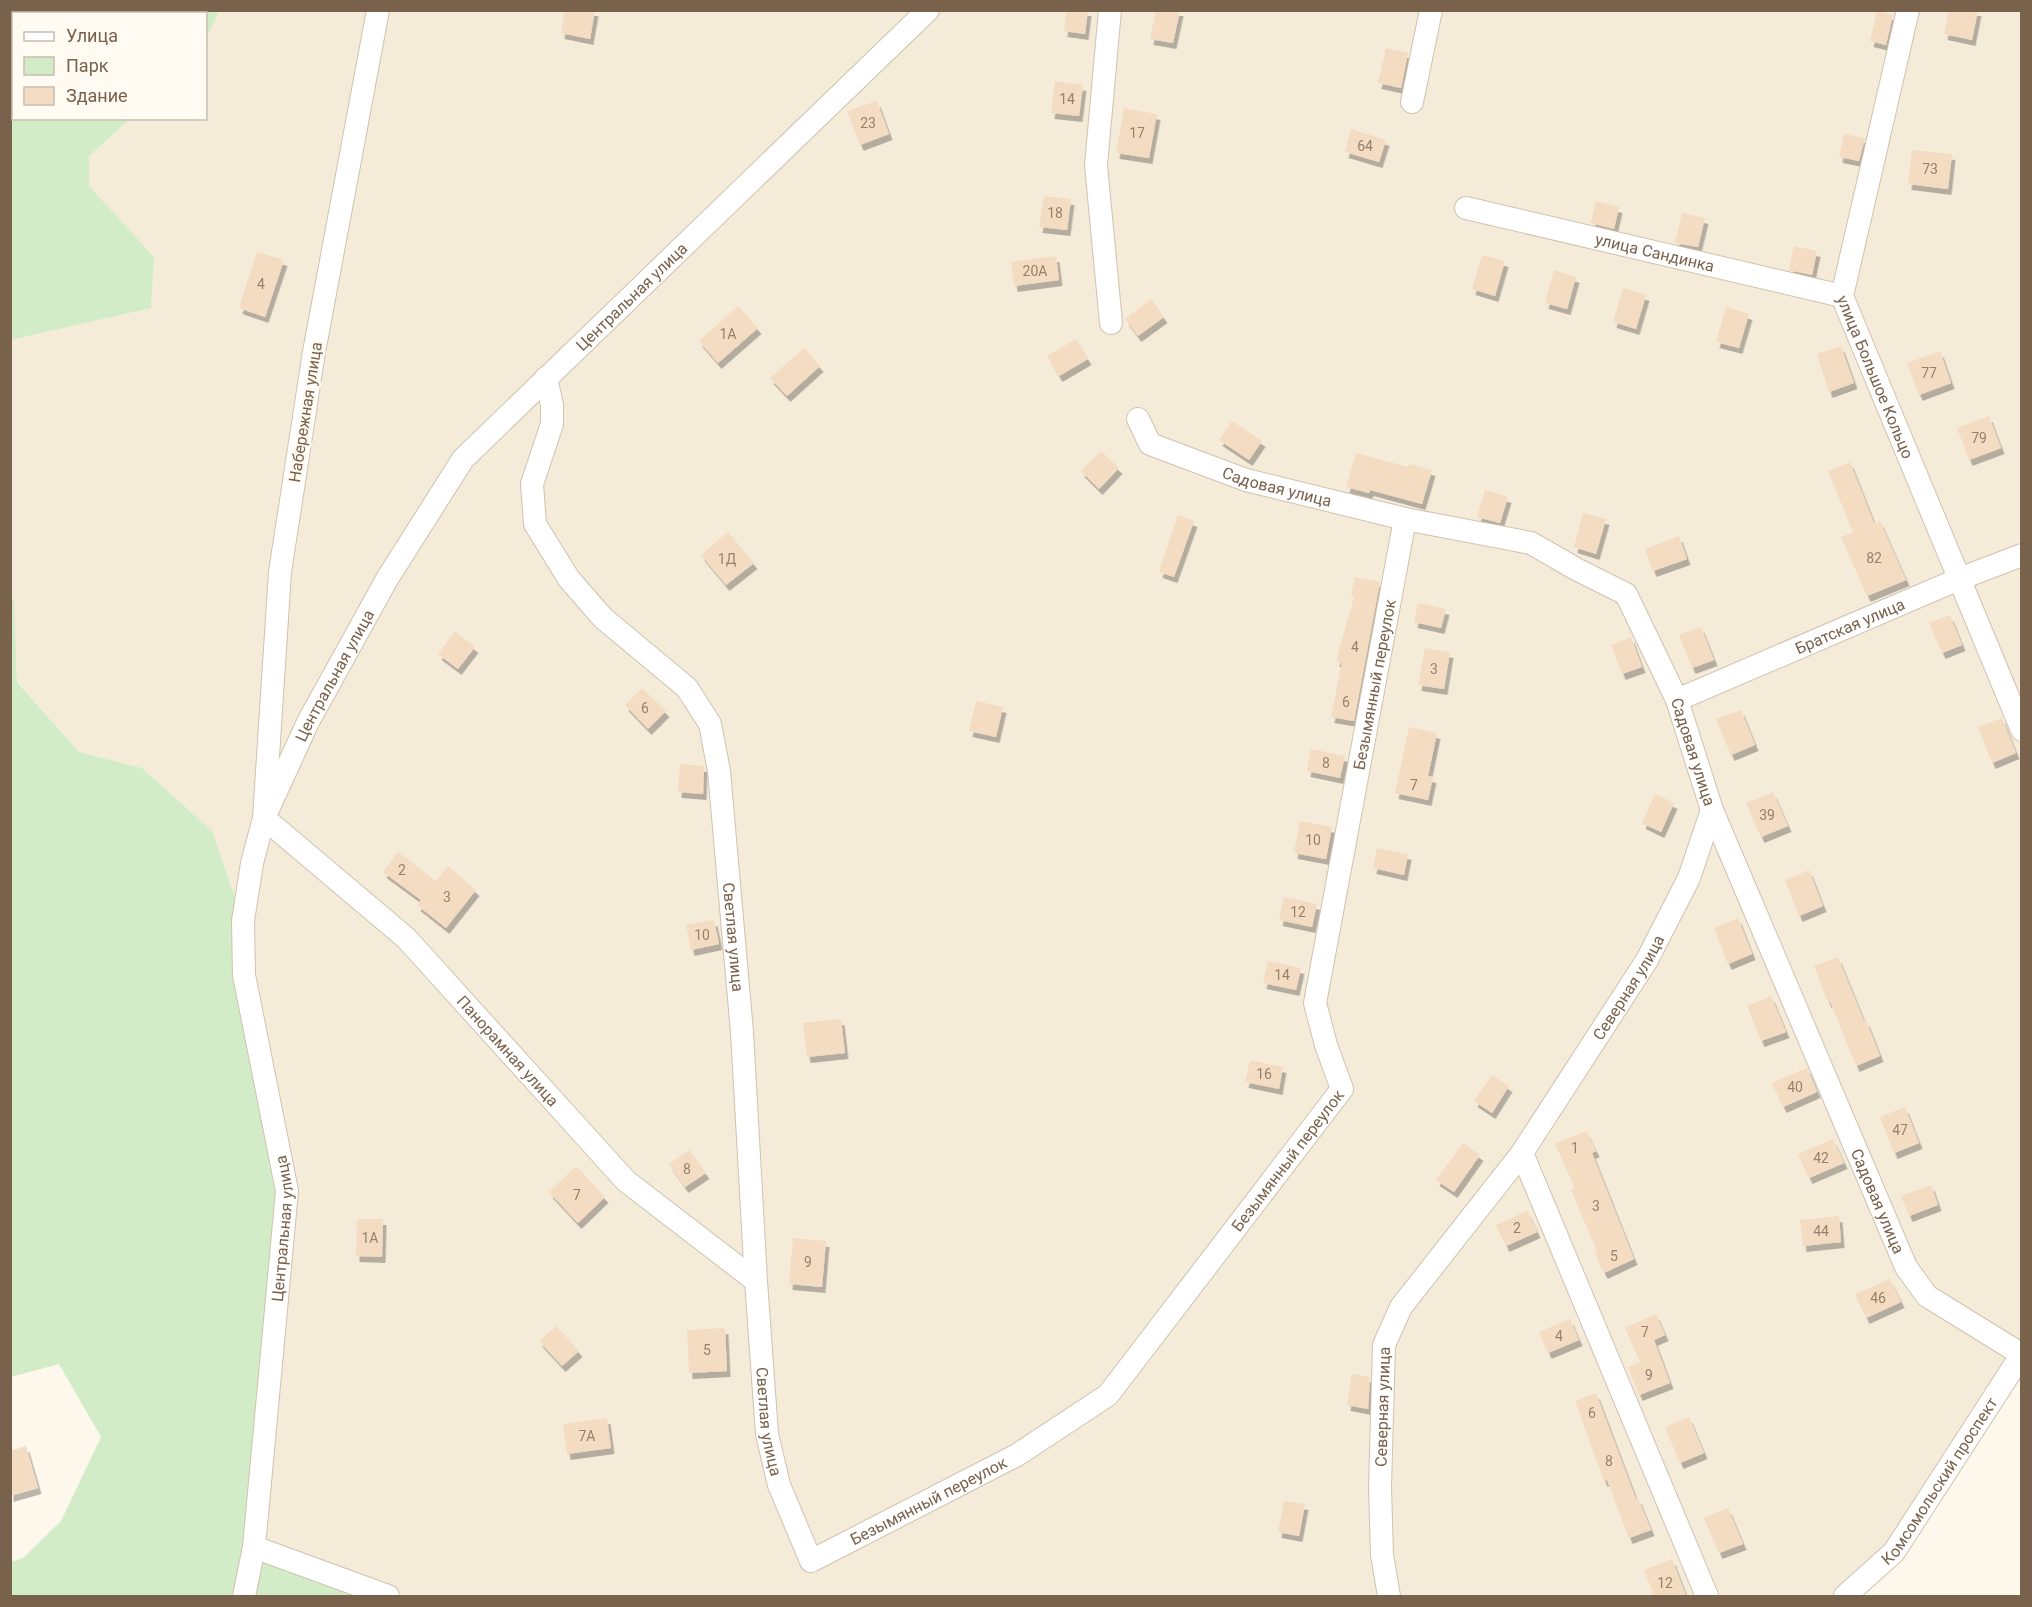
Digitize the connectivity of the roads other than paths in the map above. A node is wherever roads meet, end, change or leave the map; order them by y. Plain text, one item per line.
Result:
1 (378, 10) edge
2 (928, 10) edge
3 (1110, 10) edge
4 (1431, 10) edge
5 (1908, 10) edge
6 (1412, 102) dead end
7 (1466, 208) dead end
8 (1842, 296) junction
9 (1111, 323) dead end
10 (546, 378) junction
11 (1138, 419) dead end
12 (1405, 519) junction
13 (2022, 555) edge
14 (1959, 579) junction
15 (1677, 700) junction
16 (2022, 730) edge
17 (1712, 810) junction
18 (264, 818) junction
19 (1522, 1153) junction
20 (756, 1281) junction
21 (2021, 1354) edge
22 (254, 1547) junction
23 (811, 1561) joint
24 (244, 1596) edge
25 (388, 1596) edge
26 (1389, 1596) edge
27 (1707, 1596) edge
28 (1845, 1596) edge

1 - 18 street, Набережная улица
2 - 10 street, Центральная улица
3 - 9 street
4 - 6 street
5 - 8 street, улица Большое Кольцо
7 - 8 street, улица Сандинка
8 - 14 street, улица Большое Кольцо
10 - 18 street, Центральная улица
10 - 20 street, Светлая улица
11 - 12 street, Садовая улица
12 - 15 street, Садовая улица
12 - 23 street, Безымянный переулок
13 - 14 street, Братская улица
14 - 15 street, Братская улица
14 - 16 street, улица Большое Кольцо
15 - 17 street, Садовая улица
17 - 19 street, Северная улица
17 - 21 street, Садовая улица
18 - 20 street, Панорамная улица
18 - 22 street, Центральная улица
19 - 26 street, Северная улица
19 - 27 street
20 - 23 street, Светлая улица
21 - 28 street, Комсомольский проспект
22 - 24 street, Центральная улица
22 - 25 street

